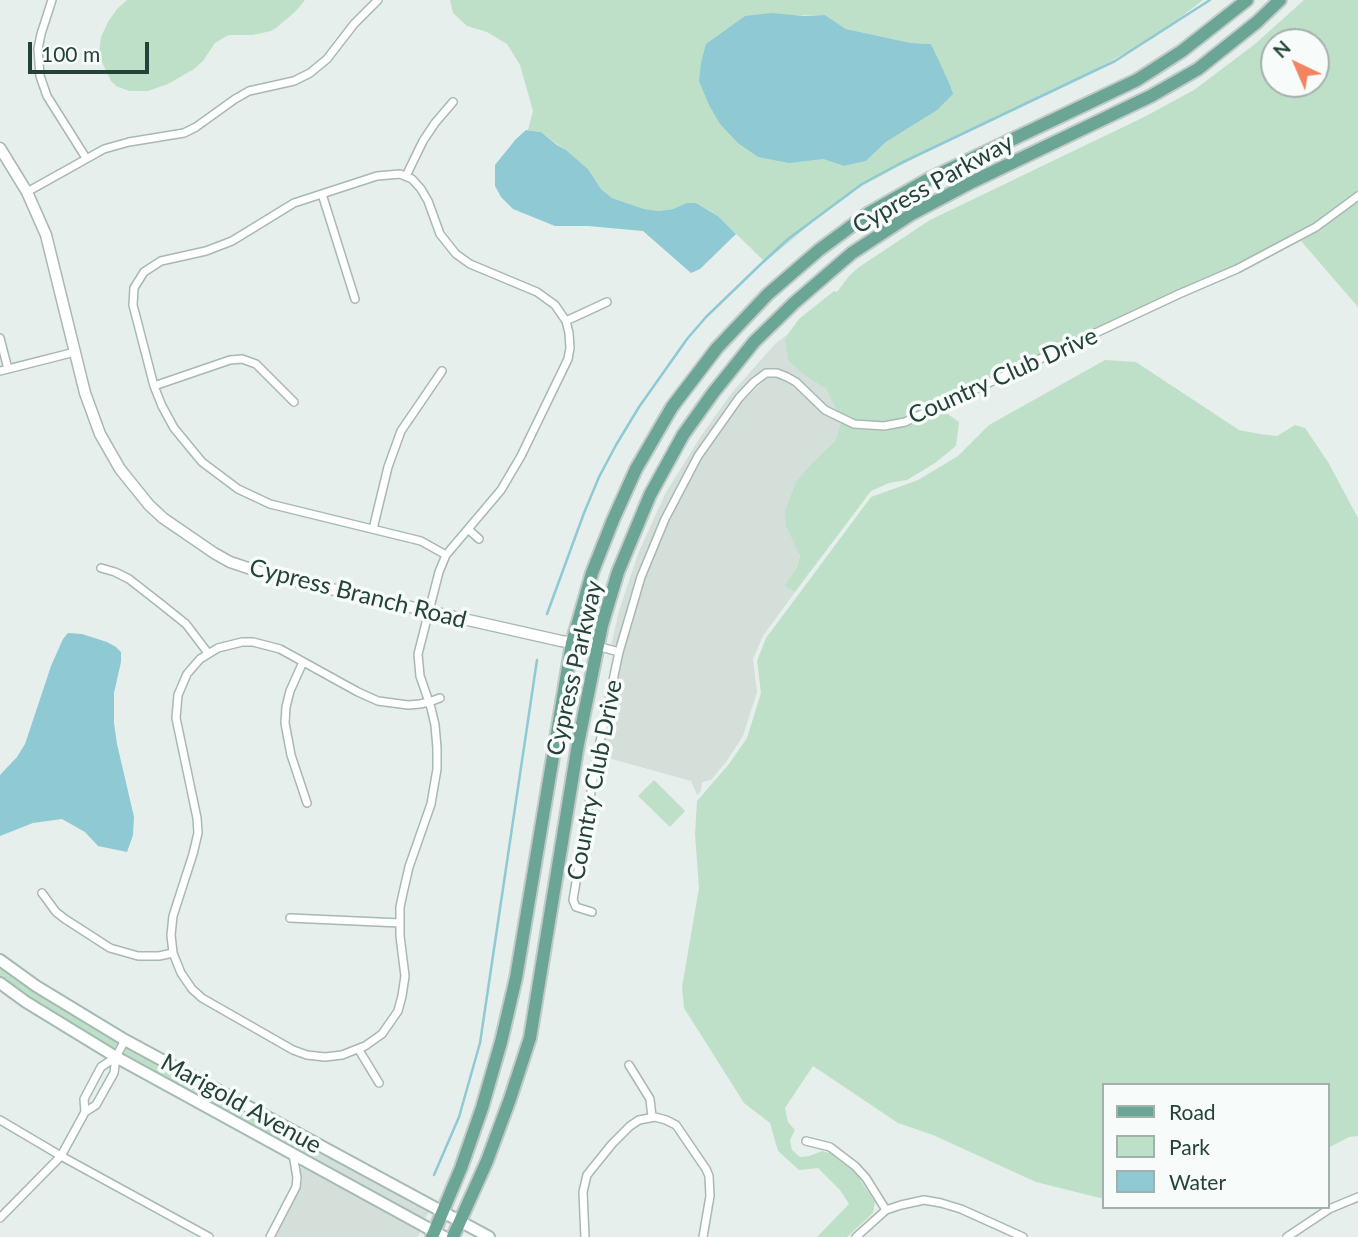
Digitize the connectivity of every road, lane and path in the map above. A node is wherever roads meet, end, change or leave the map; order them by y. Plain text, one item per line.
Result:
1 (52, 0) edge
2 (379, 0) edge
3 (1247, 0) edge
4 (1280, 0) edge
5 (453, 102) dead end
6 (0, 148) edge
7 (86, 158) junction
8 (406, 176) junction
9 (27, 192) junction
10 (322, 194) junction
11 (1358, 197) edge
12 (355, 299) dead end
13 (607, 302) dead end
14 (566, 321) junction
15 (0, 338) edge
16 (75, 352) junction
17 (4, 370) edge
18 (442, 371) dead end
19 (154, 386) junction
20 (294, 402) dead end
21 (373, 529) junction
22 (468, 529) junction
23 (479, 539) dead end
24 (446, 555) junction
25 (101, 568) dead end
26 (428, 612) junction
27 (572, 643) junction
28 (597, 646) junction
29 (619, 652) junction
30 (208, 653) junction
31 (303, 662) junction
32 (440, 698) dead end
33 (429, 702) junction
34 (307, 803) dead end
35 (43, 893) dead end
36 (592, 912) dead end
37 (290, 918) dead end
38 (400, 923) junction
39 (173, 953) junction
40 (0, 960) edge
41 (0, 983) edge
42 (125, 1040) junction
43 (359, 1050) junction
44 (116, 1057) junction
45 (629, 1065) dead end
46 (379, 1083) dead end
47 (85, 1112) junction
48 (652, 1117) junction
49 (0, 1120) edge
50 (806, 1140) dead end
51 (293, 1154) junction
52 (61, 1156) junction
53 (1358, 1197) edge
54 (1329, 1209) edge
55 (1330, 1209) edge
56 (886, 1210) junction
57 (443, 1213) junction
58 (0, 1218) edge
59 (460, 1222) junction
60 (437, 1235) edge
61 (209, 1237) edge
62 (270, 1237) edge
63 (453, 1237) edge
64 (489, 1237) edge
65 (585, 1237) edge
66 (703, 1237) edge
67 (856, 1237) edge
68 (1023, 1237) edge
69 (1287, 1237) edge

1 - 7 street
2 - 7 street
3 - 27 main road, Cypress Parkway
4 - 28 main road, Cypress Parkway
5 - 8 street
6 - 9 street, Cypress Branch Road
7 - 9 street
8 - 10 street
8 - 14 street
9 - 16 street, Cypress Branch Road
10 - 12 street
10 - 19 street
11 - 29 street, Country Club Drive
13 - 14 street
14 - 22 street
15 - 17 street
16 - 17 street
16 - 26 street, Cypress Branch Road
18 - 21 street
19 - 20 street
19 - 21 street
21 - 24 street
22 - 23 street
22 - 24 street
24 - 26 street
25 - 30 street
26 - 27 street, Cypress Branch Road
26 - 33 street
27 - 28 street, Cypress Branch Road
27 - 57 main road, Cypress Parkway
28 - 29 street
28 - 59 main road, Cypress Parkway
29 - 36 street, Country Club Drive
30 - 31 street
30 - 39 street
31 - 33 street
31 - 34 street
32 - 33 street
33 - 38 street
35 - 39 street
37 - 38 street
38 - 43 street
39 - 43 street
40 - 42 main road, Marigold Avenue
41 - 44 main road, Marigold Avenue
42 - 44 street
42 - 57 main road, Marigold Avenue
43 - 46 street
44 - 47 street
44 - 47 street
44 - 51 main road, Marigold Avenue
45 - 48 street
47 - 52 street
48 - 65 street
48 - 66 street
49 - 52 street
50 - 56 street
51 - 60 main road, Marigold Avenue
51 - 62 street
52 - 58 street
52 - 61 street
53 - 55 street
54 - 69 street
56 - 67 street
56 - 68 street
57 - 59 main road, Marigold Avenue
57 - 60 main road, Cypress Parkway
59 - 63 main road, Cypress Parkway
59 - 64 main road, Marigold Avenue

